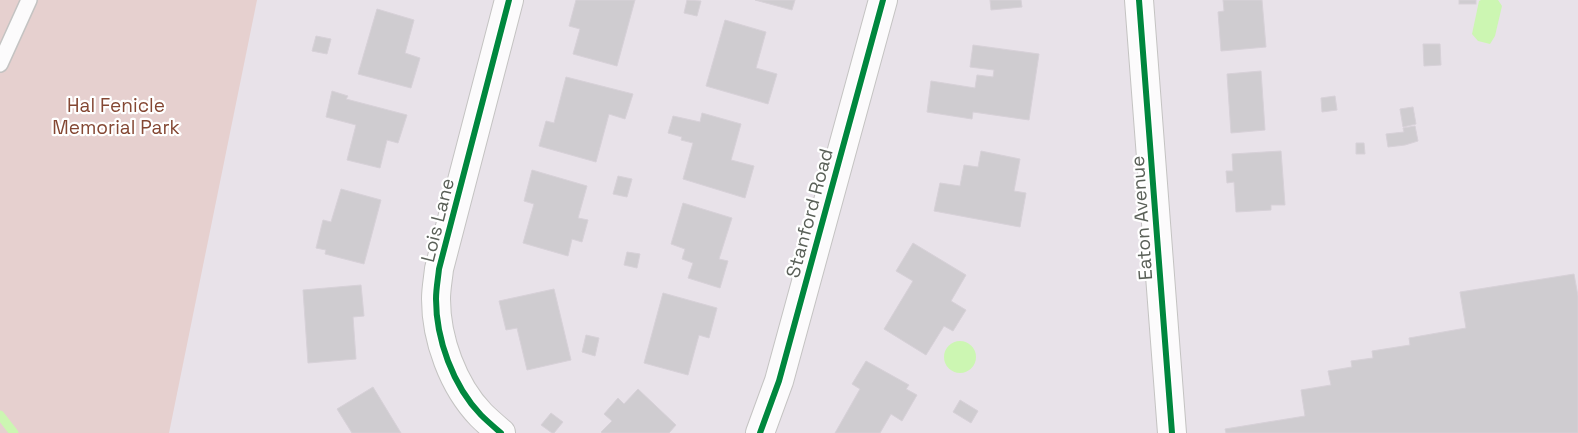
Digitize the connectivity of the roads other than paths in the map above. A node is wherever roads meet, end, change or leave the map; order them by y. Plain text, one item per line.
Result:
1 (29, 0) edge
2 (509, 0) edge
3 (883, 0) edge
4 (1139, 0) edge
5 (0, 64) edge
6 (501, 433) edge
7 (760, 433) edge
8 (1172, 433) edge

1 - 5 lane
2 - 6 street, Lois Lane
3 - 7 street, Stanford Road
4 - 8 street, Eaton Avenue

